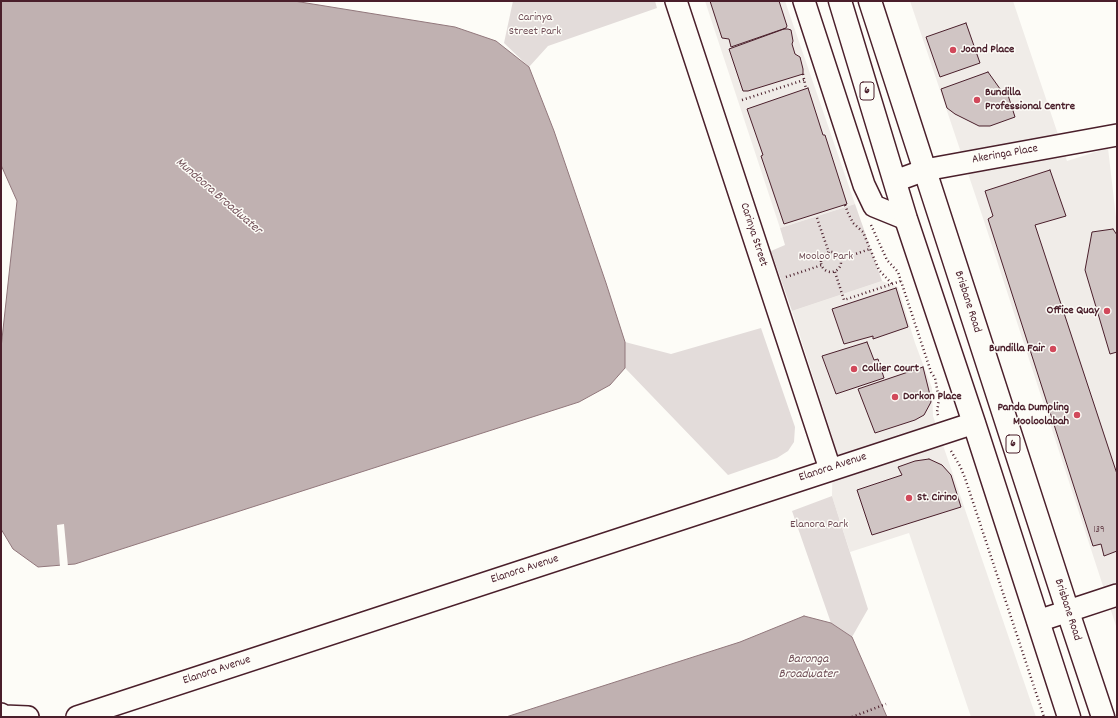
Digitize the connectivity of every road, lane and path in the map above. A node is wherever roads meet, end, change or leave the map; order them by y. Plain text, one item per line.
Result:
1 (676, 1) edge
2 (804, 1) edge
3 (840, 1) edge
4 (870, 1) edge
5 (802, 74) dead end
6 (804, 80) junction
7 (806, 89) dead end
8 (742, 100) dead end
9 (1117, 135) edge
10 (925, 170) junction
11 (895, 181) junction
12 (845, 205) dead end
13 (874, 206) junction
14 (817, 218) dead end
15 (906, 220) junction
16 (870, 248) junction
17 (829, 253) junction
18 (841, 259) junction
19 (822, 265) junction
20 (835, 272) junction
21 (900, 281) junction
22 (768, 283) junction
23 (892, 284) junction
24 (974, 423) junction
25 (943, 432) junction
26 (830, 469) junction
27 (1117, 595) edge
28 (1068, 612) junction
29 (1038, 621) junction
30 (886, 704) dead end
31 (1, 714) edge
32 (28, 717) edge
33 (77, 717) edge
34 (852, 717) edge
35 (1044, 717) edge
36 (1069, 717) edge
37 (1103, 717) edge

1 - 22 street, Carinya Street
2 - 13 street
3 - 11 main road, 6
4 - 10 main road, Brisbane Road / 6
5 - 6 path
6 - 7 path
6 - 8 path
9 - 10 street, Akeringa Place
10 - 11 street, Akeringa Place
10 - 28 main road, Brisbane Road / 6
11 - 15 main road, 6
12 - 16 path
13 - 15 street
13 - 21 path
14 - 17 path
15 - 24 main road, 6
16 - 18 path
16 - 23 path
17 - 18 path
17 - 19 path
18 - 20 path
19 - 20 path
19 - 22 path
20 - 23 path
21 - 23 path
21 - 25 path
22 - 26 street, Carinya Street
24 - 25 street, Elanora Avenue
24 - 29 main road, 6
25 - 26 street, Elanora Avenue
25 - 35 path
26 - 33 street, Elanora Avenue
27 - 28 street
28 - 29 street
28 - 37 main road, Brisbane Road / 6
29 - 36 main road, 6
30 - 34 path
31 - 32 street

